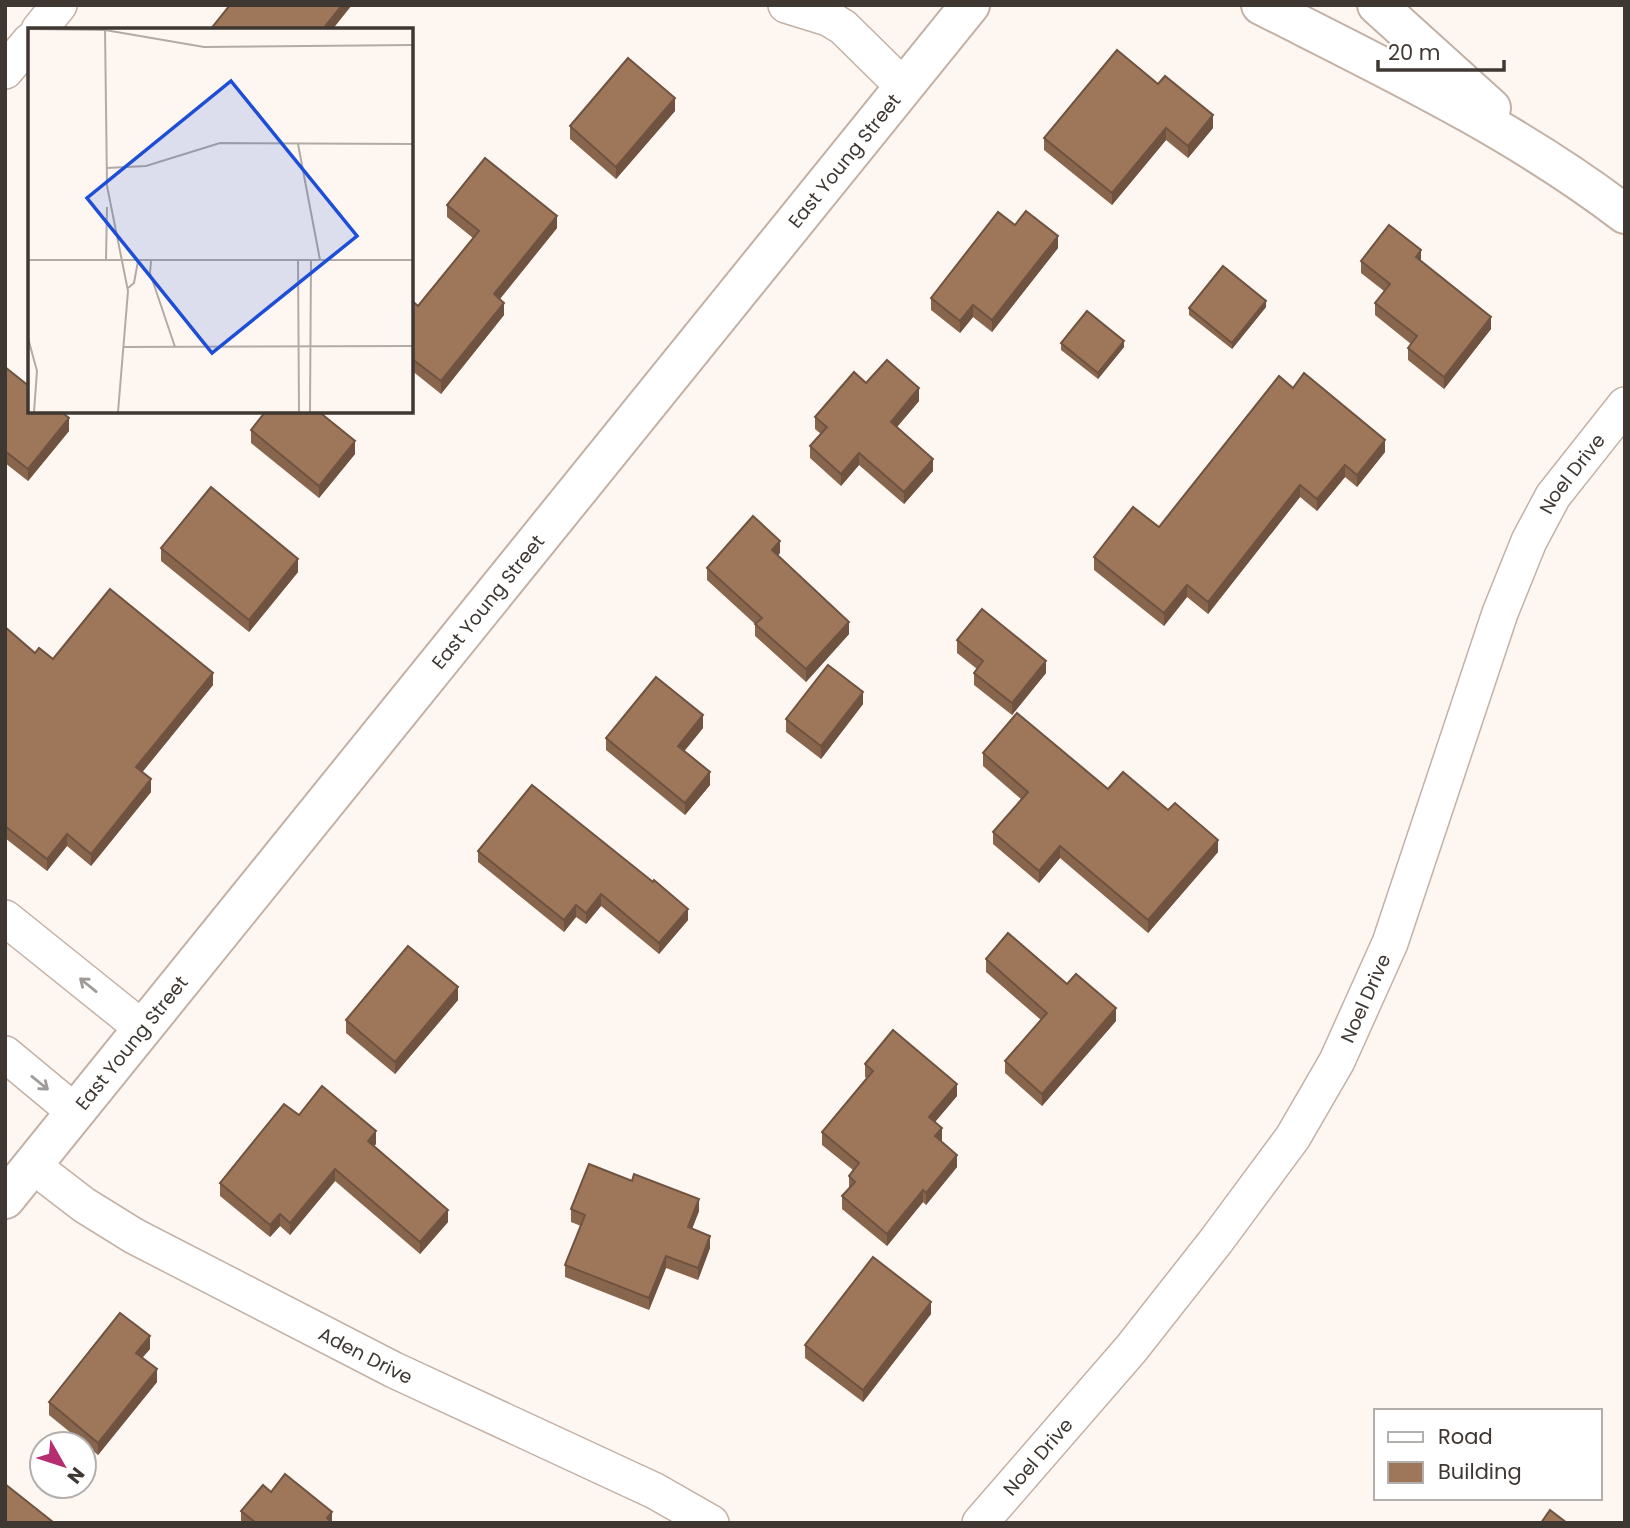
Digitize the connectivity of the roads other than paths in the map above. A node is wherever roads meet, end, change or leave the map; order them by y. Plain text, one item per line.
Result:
1 (59, 5) edge
2 (786, 5) edge
3 (1261, 5) edge
4 (1377, 5) edge
5 (968, 6) edge
6 (41, 28) edge
7 (28, 43) edge
8 (5, 71) edge
9 (904, 86) junction
10 (1555, 166) junction
11 (1625, 214) edge
12 (1625, 405) edge
13 (5, 918) edge
14 (142, 1028) junction
15 (5, 1054) edge
16 (75, 1112) junction
17 (32, 1165) junction
18 (5, 1199) edge
19 (711, 1523) edge
20 (980, 1523) edge

1 - 6 street
2 - 9 street
3 - 10 street
4 - 10 street
5 - 9 street, East Young Street
7 - 8 street
9 - 14 street, East Young Street
10 - 11 street
12 - 20 street, Noel Drive
14 -> 13 street
14 - 16 street, East Young Street
15 -> 16 street
16 - 17 street, East Young Street
17 - 18 street, East Young Street
17 - 19 street, Aden Drive

